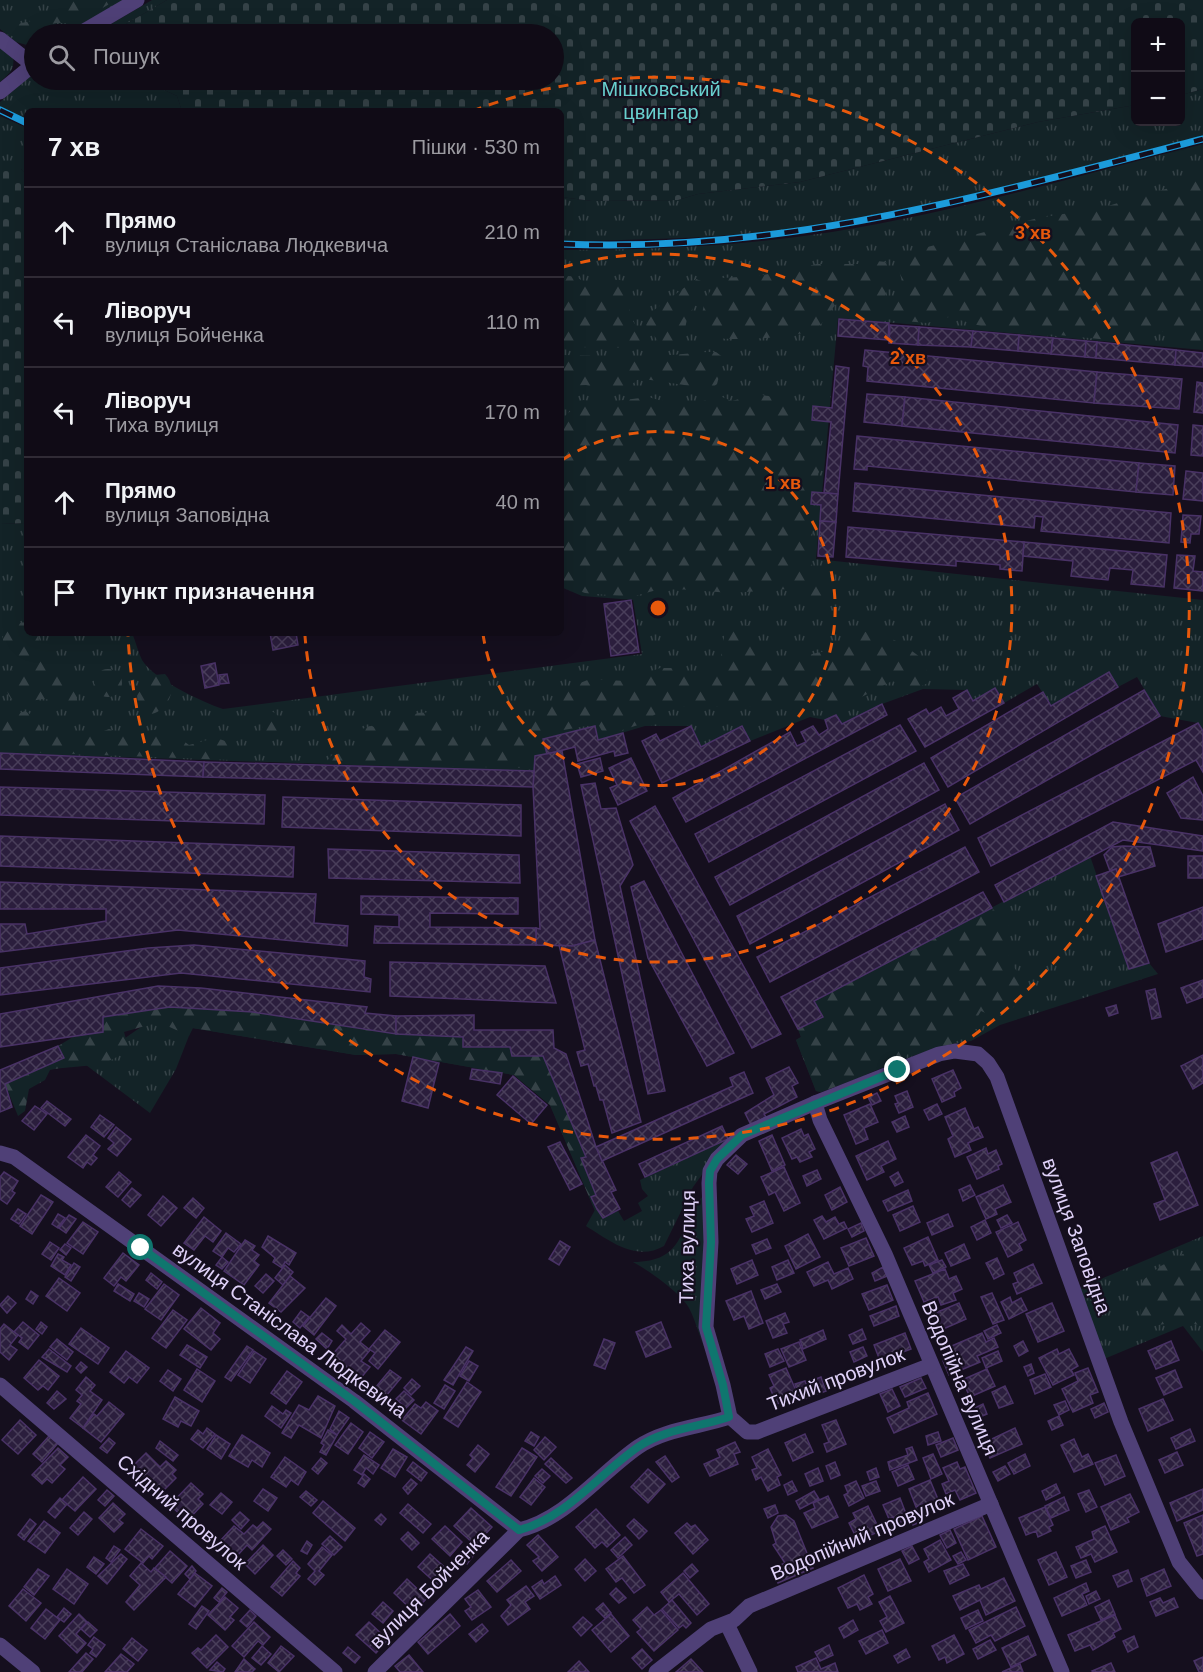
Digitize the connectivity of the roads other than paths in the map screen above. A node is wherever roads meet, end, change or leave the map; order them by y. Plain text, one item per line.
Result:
1 (137, 0) edge
2 (96, 24) edge
3 (0, 39) edge
4 (24, 57) edge
5 (24, 72) edge
6 (0, 92) edge
7 (815, 1103) junction
8 (0, 1153) edge
9 (931, 1365) junction
10 (0, 1385) edge
11 (729, 1417) junction
12 (991, 1504) junction
13 (519, 1530) junction
14 (1203, 1592) edge
15 (727, 1624) junction
16 (0, 1645) edge
17 (33, 1672) edge
18 (335, 1672) edge
19 (375, 1672) edge
20 (656, 1672) edge
21 (750, 1672) edge
22 (1062, 1672) edge

1 - 2 street
3 - 4 street
5 - 6 street
7 - 9 street, Водопійна вулиця
7 - 11 street, Тиха вулиця
7 - 14 street, вулиця Заповідна
8 - 13 street, вулиця Станіслава Людкевича
9 - 11 street, Тихий провулок
9 - 12 street, Водопійна вулиця
10 - 18 street, Східний провулок
11 - 13 street, вулиця Бойченка
12 - 15 street, Водопійний провулок
12 - 22 street, Водопійна вулиця
13 - 19 street, вулиця Бойченка
15 - 20 street, Водопійний провулок
15 - 21 street
16 - 17 street

